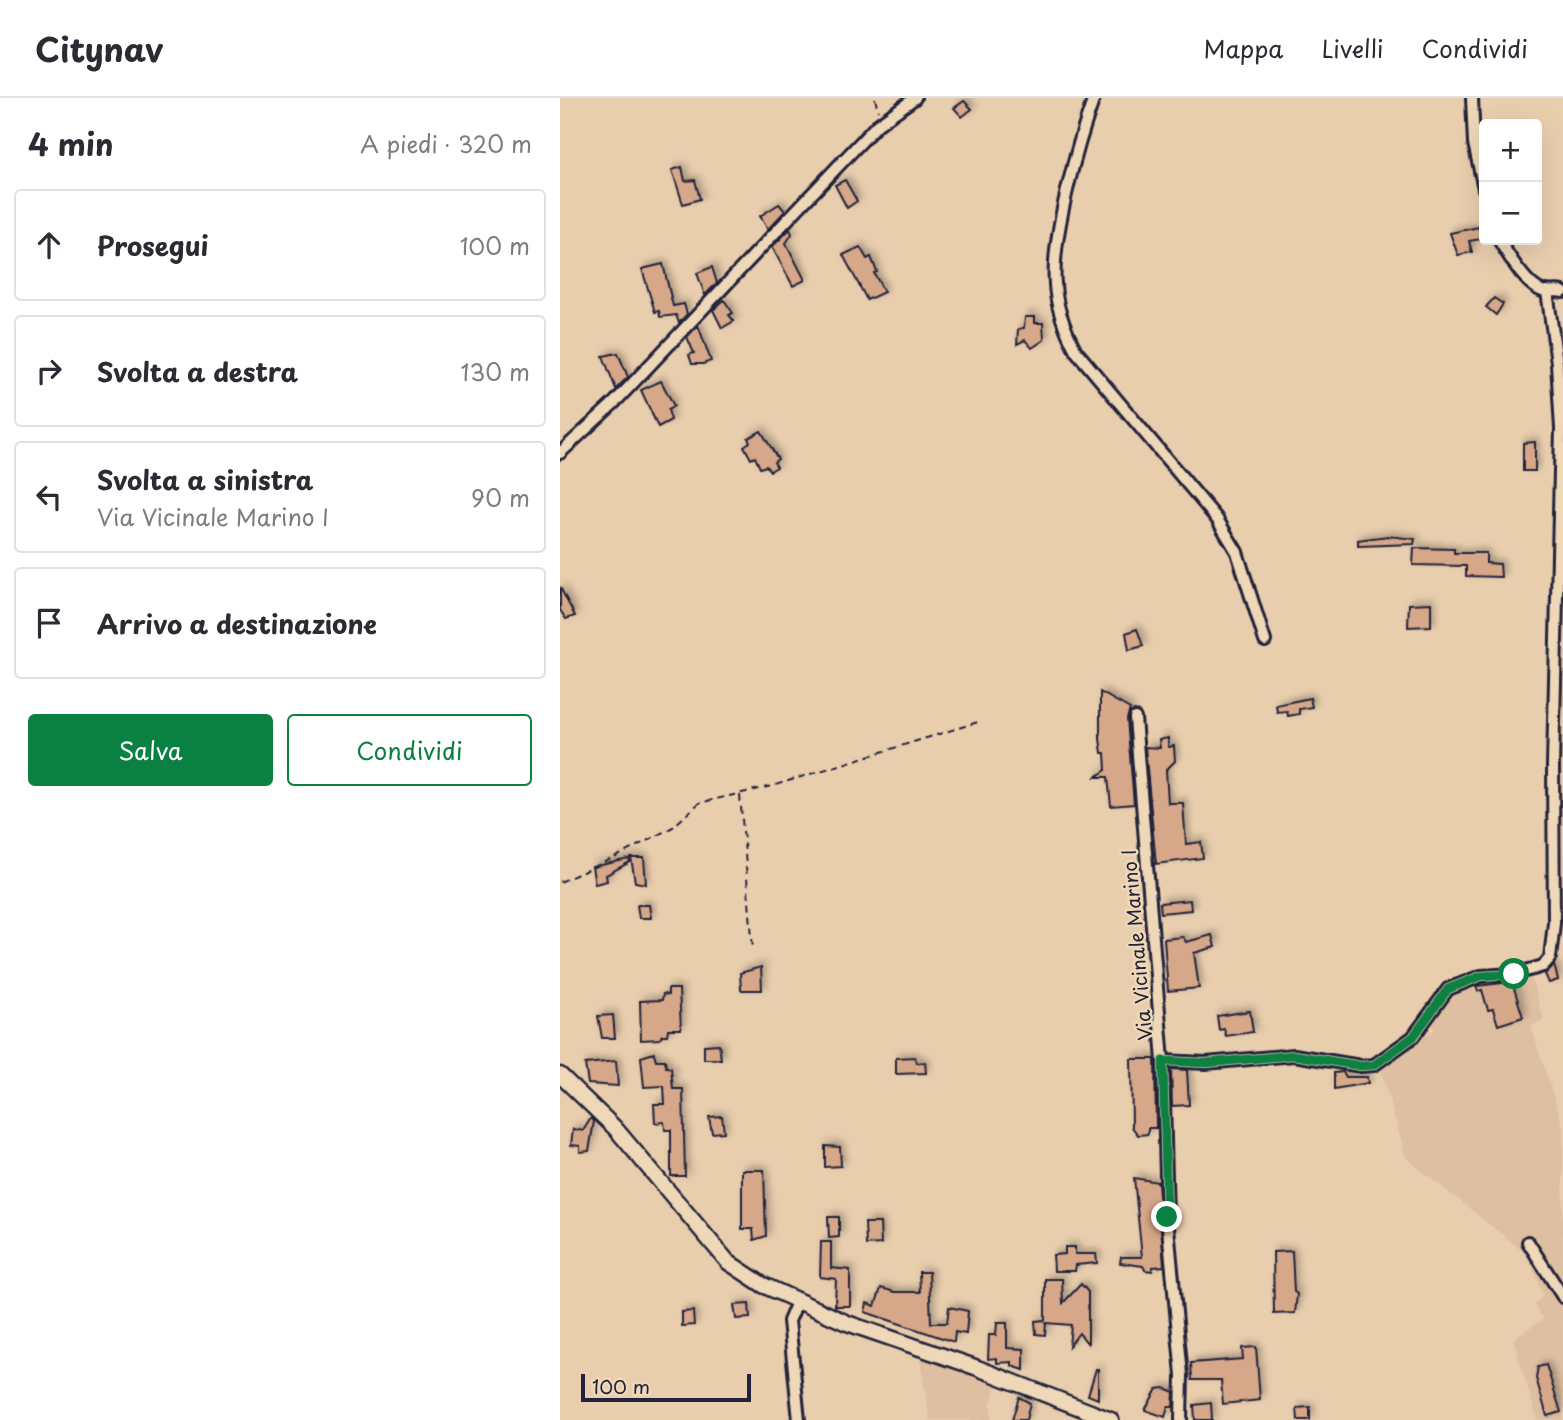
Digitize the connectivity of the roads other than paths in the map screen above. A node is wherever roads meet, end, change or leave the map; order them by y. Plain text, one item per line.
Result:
1 (915, 98) edge
2 (1094, 98) edge
3 (1472, 98) edge
4 (1482, 182) edge
5 (1502, 245) edge
6 (1547, 291) junction
7 (1563, 292) edge
8 (560, 453) edge
9 (1265, 641) dead end
10 (1135, 718) dead end
11 (1163, 1061) junction
12 (560, 1075) edge
13 (1528, 1242) dead end
14 (1563, 1297) edge
15 (797, 1302) junction
16 (799, 1420) edge
17 (1111, 1420) edge
18 (1181, 1420) edge

1 - 8 street
2 - 9 street
3 - 4 street
5 - 6 street
6 - 7 street
6 - 11 street
10 - 11 street, Via Vicinale Marino I
11 - 18 street, Via Vicinale Marino I
12 - 15 main road
13 - 14 street
15 - 16 street
15 - 17 main road

